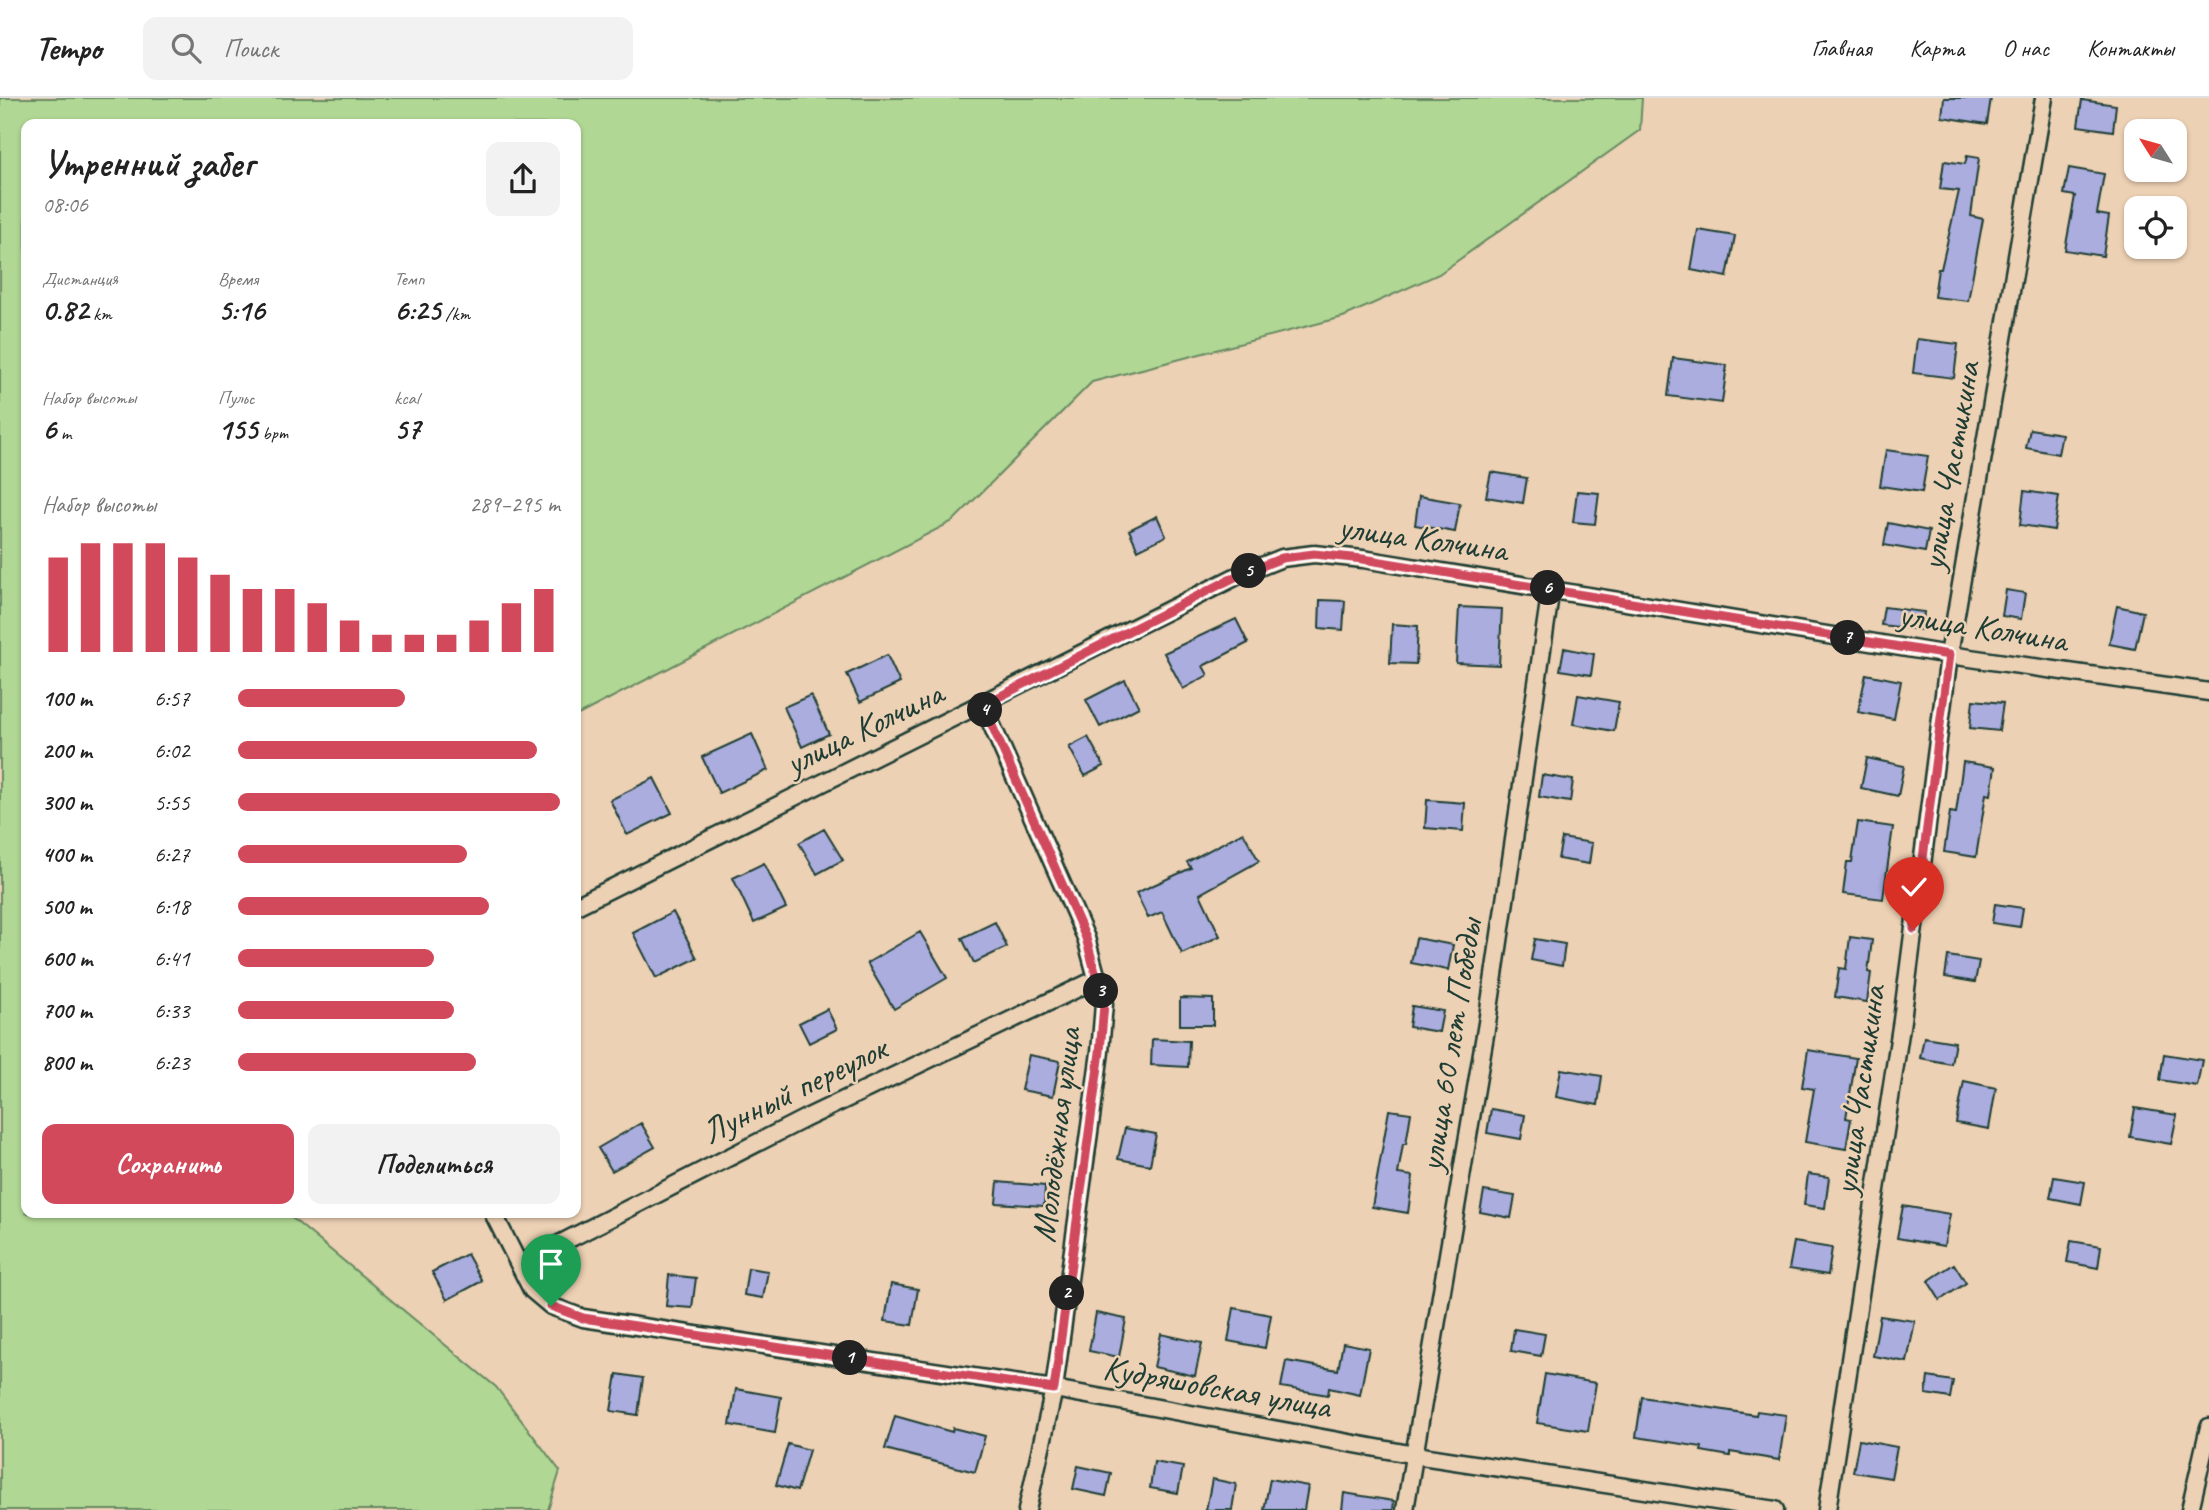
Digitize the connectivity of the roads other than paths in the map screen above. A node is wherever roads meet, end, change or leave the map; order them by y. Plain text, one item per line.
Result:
1 (2044, 98) edge
2 (1551, 588) junction
3 (1949, 655) junction
4 (2209, 692) edge
5 (983, 705) junction
6 (581, 904) edge
7 (1098, 978) junction
8 (496, 1218) edge
9 (520, 1264) junction
10 (1054, 1389) junction
11 (2209, 1427) edge
12 (1415, 1455) junction
13 (1027, 1510) edge
14 (1405, 1510) edge
15 (1775, 1510) edge
16 (1826, 1510) edge
17 (2190, 1510) edge

1 - 3 street, улица Частикина
2 - 3 street, улица Колчина
2 - 5 street, улица Колчина
2 - 12 street, улица 60 лет Победы
3 - 4 street, улица Колчина
3 - 16 street, улица Частикина
5 - 6 street, улица Колчина
5 - 7 street, Молодёжная улица
7 - 9 street, Лунный переулок
7 - 10 street, Молодёжная улица
8 - 9 street, Кудряшовская улица
9 - 10 street, Кудряшовская улица
10 - 12 street, Кудряшовская улица
10 - 13 street, Молодёжная улица
11 - 17 street
12 - 14 street, улица 60 лет Победы
12 - 15 street, Кудряшовская улица

